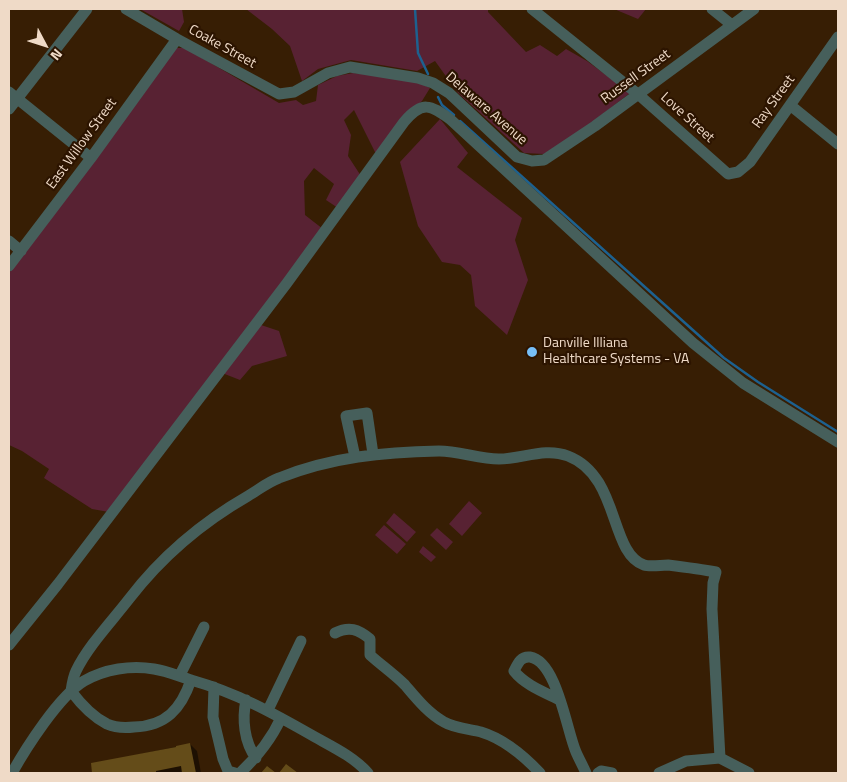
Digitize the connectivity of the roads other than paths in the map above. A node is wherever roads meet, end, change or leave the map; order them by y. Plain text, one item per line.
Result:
1 (87, 9) edge
2 (126, 9) edge
3 (532, 9) edge
4 (712, 9) edge
5 (754, 9) edge
6 (732, 25) junction
7 (838, 37) edge
8 (177, 39) junction
9 (279, 94) joint
10 (639, 94) junction
11 (13, 95) edge
12 (790, 105) junction
13 (9, 109) edge
14 (838, 144) edge
15 (90, 158) junction
16 (532, 161) joint
17 (728, 174) joint
18 (9, 241) edge
19 (21, 251) junction
20 (9, 266) edge
21 (838, 442) edge
22 (373, 454) junction
23 (354, 457) junction
24 (204, 627) dead end
25 (335, 633) dead end
26 (301, 642) dead end
27 (9, 645) edge
28 (185, 678) junction
29 (214, 687) junction
30 (71, 691) junction
31 (246, 700) junction
32 (560, 700) dead end
33 (268, 710) junction
34 (281, 718) junction
35 (256, 758) junction
36 (720, 758) junction
37 (12, 773) edge
38 (235, 773) edge
39 (240, 773) edge
40 (368, 773) edge
41 (540, 773) edge
42 (586, 773) edge
43 (598, 773) edge
44 (612, 773) edge
45 (659, 773) edge
46 (749, 773) edge

1 - 11 street
2 - 8 street, Coake Street
3 - 10 street, Love Street
4 - 6 street
5 - 6 street, Russell Street
6 - 10 street, Russell Street
7 - 12 street, Ray Street
8 - 9 street, Coake Street
8 - 15 street, East Willow Street
9 - 16 street, Delaware Avenue
10 - 16 street, Russell Street
10 - 17 street, Love Street
11 - 13 street
11 - 15 street
12 - 14 street
12 - 17 street, Ray Street
15 - 19 street, East Willow Street
18 - 19 street
19 - 20 street, East Willow Street
21 - 27 street
22 - 23 street
22 - 23 street
22 - 36 street
23 - 30 street
24 - 28 street
25 - 41 street
26 - 33 street
28 - 29 street
28 - 30 street
28 - 30 street
29 - 31 street
29 - 38 street
30 - 37 street
31 - 33 street
31 - 35 street
32 - 42 street
33 - 34 street
34 - 35 street
34 - 40 street
35 - 39 street
36 - 45 street
36 - 46 street
43 - 44 street

